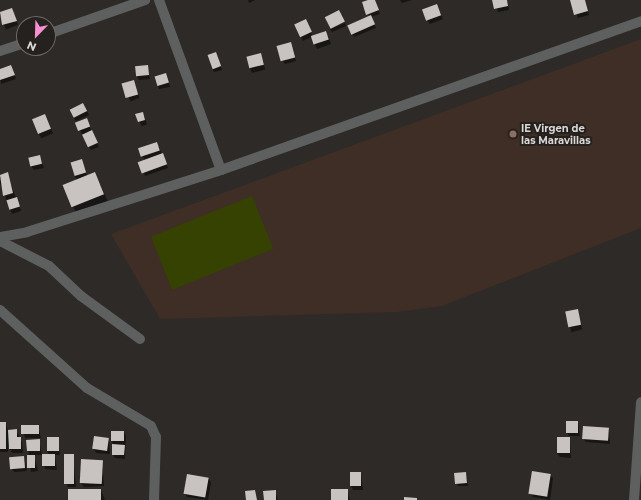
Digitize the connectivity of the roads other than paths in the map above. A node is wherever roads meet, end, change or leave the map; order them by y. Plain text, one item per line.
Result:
1 (145, 0) edge
2 (159, 0) edge
3 (641, 21) edge
4 (56, 31) edge
5 (16, 46) edge
6 (0, 51) edge
7 (221, 170) junction
8 (0, 237) edge
9 (0, 241) edge
10 (0, 310) edge
11 (140, 339) dead end
12 (641, 402) edge
13 (154, 500) edge
14 (634, 500) edge

1 - 4 street
2 - 7 street
3 - 7 street
5 - 6 street
7 - 8 street
9 - 11 street
10 - 13 street
12 - 14 street

